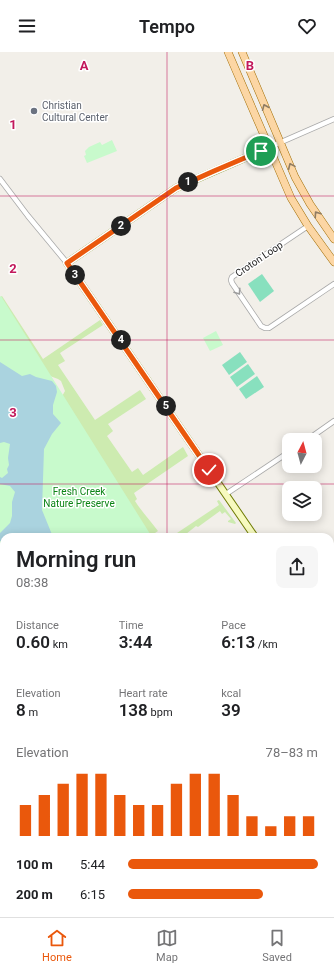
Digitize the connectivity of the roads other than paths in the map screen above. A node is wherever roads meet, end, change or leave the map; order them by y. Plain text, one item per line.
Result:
1 (228, 52) edge
2 (242, 52) edge
3 (334, 119) edge
4 (280, 143) junction
5 (270, 147) junction
6 (0, 179) edge
7 (308, 226) junction
8 (334, 239) edge
9 (333, 260) edge
10 (67, 263) junction
11 (334, 284) edge
12 (334, 421) edge
13 (317, 433) edge
14 (282, 457) edge
15 (226, 494) junction
16 (252, 533) edge

1 - 5 main road
4 -> 2 main road
3 - 4 street
4 - 5 street
8 -> 4 main road
5 - 7 main road
5 - 10 street
6 - 10 street
7 - 9 main road
7 -> 11 street, Croton Loop
10 - 15 street
12 - 13 street
14 - 15 street
15 - 16 street

